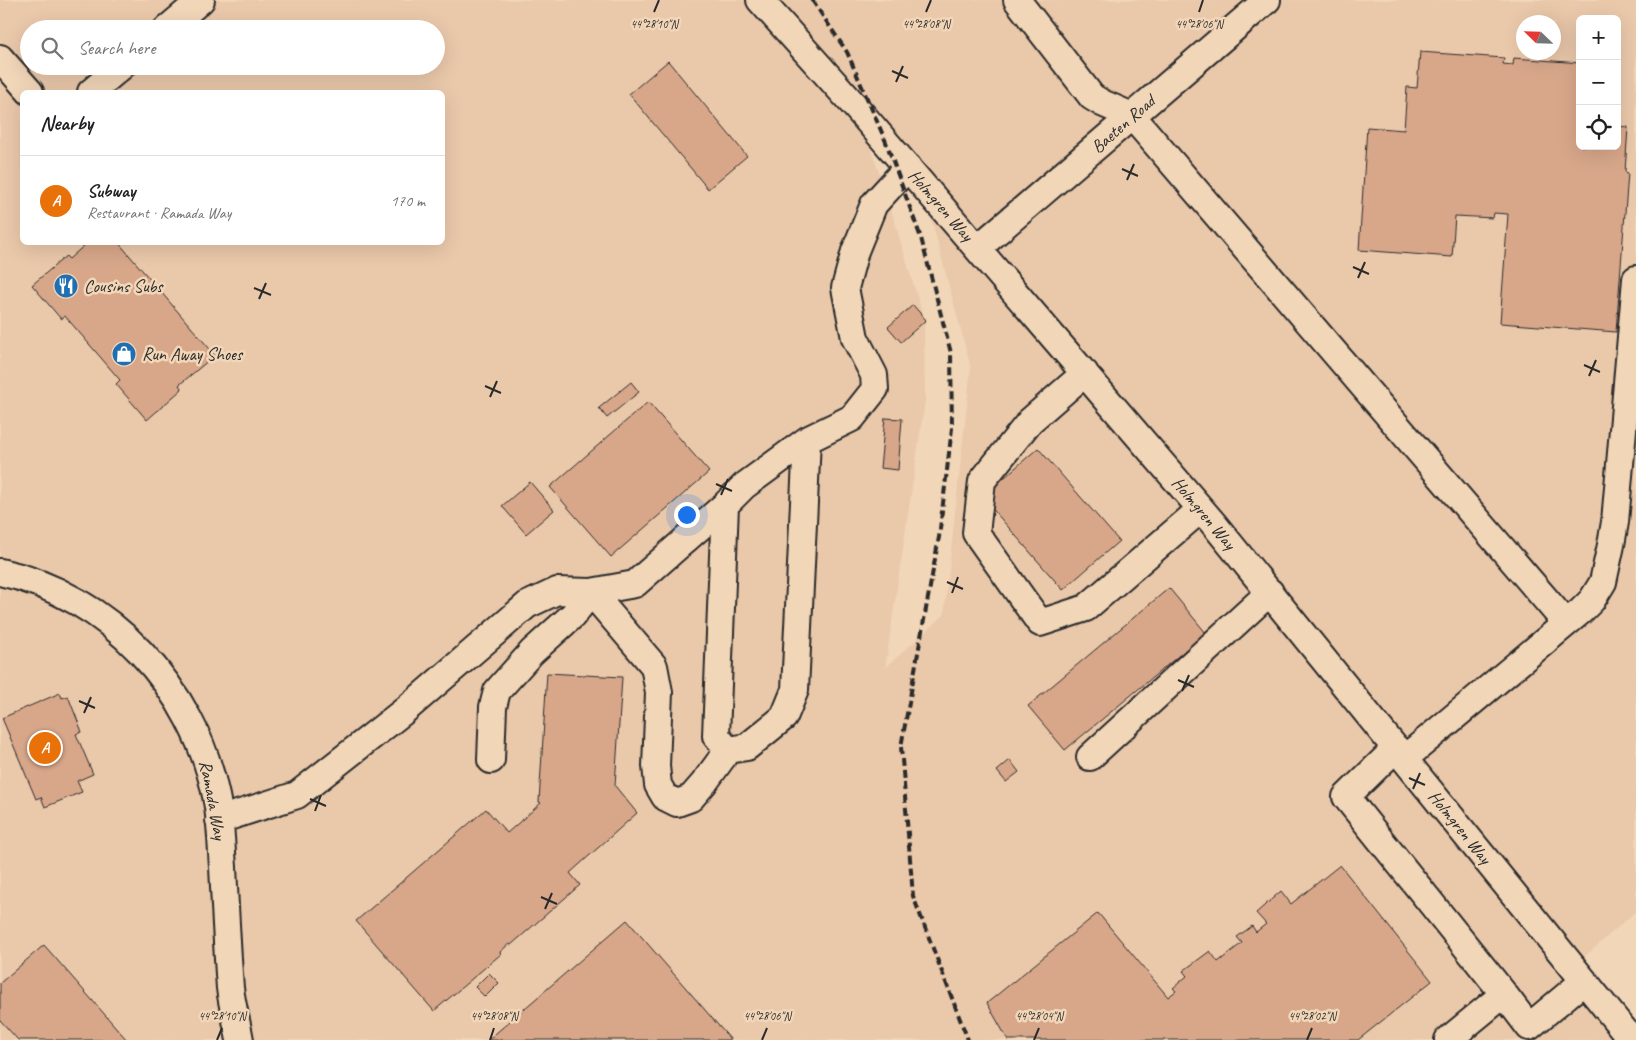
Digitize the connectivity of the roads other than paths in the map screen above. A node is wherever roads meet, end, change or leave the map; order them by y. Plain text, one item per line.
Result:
1 (201, 0) edge
2 (760, 0) edge
3 (1017, 0) edge
4 (1267, 0) edge
5 (178, 20) edge
6 (0, 58) edge
7 (111, 75) edge
8 (28, 90) edge
9 (93, 90) edge
10 (1132, 116) junction
11 (908, 167) junction
12 (978, 248) junction
13 (1636, 279) edge
14 (1085, 372) junction
15 (1632, 380) edge
16 (807, 440) junction
17 (725, 505) junction
18 (1201, 509) junction
19 (0, 572) edge
20 (591, 592) junction
21 (1270, 592) junction
22 (1566, 623) junction
23 (728, 750) junction
24 (1400, 753) junction
25 (1090, 757) dead end
26 (491, 760) dead end
27 (219, 820) junction
28 (1584, 981) junction
29 (1504, 994) junction
30 (1630, 1026) edge
31 (1533, 1034) edge
32 (240, 1040) edge
33 (1448, 1040) edge

1 - 5 street
2 - 11 street, Holmgren Way
3 - 10 street
4 - 10 street, Baeten Road
6 - 8 street
7 - 9 street
10 - 12 street, Baeten Road
10 - 22 street
11 - 12 street, Holmgren Way
11 - 16 street
12 - 14 street, Holmgren Way
13 - 15 street
14 - 18 street, Holmgren Way
14 - 18 street
15 - 22 street
16 - 17 street
16 - 23 street
17 - 20 street
17 - 23 street
18 - 21 street, Holmgren Way
19 - 27 street, Ramada Way
20 - 23 street
20 - 26 street
20 - 27 street
21 - 24 street, Holmgren Way
21 - 25 street
22 - 24 street
24 - 28 street, Holmgren Way
24 - 29 street
27 - 32 street, Ramada Way
28 - 30 street, Holmgren Way
28 - 31 street
29 - 31 street
29 - 33 street

